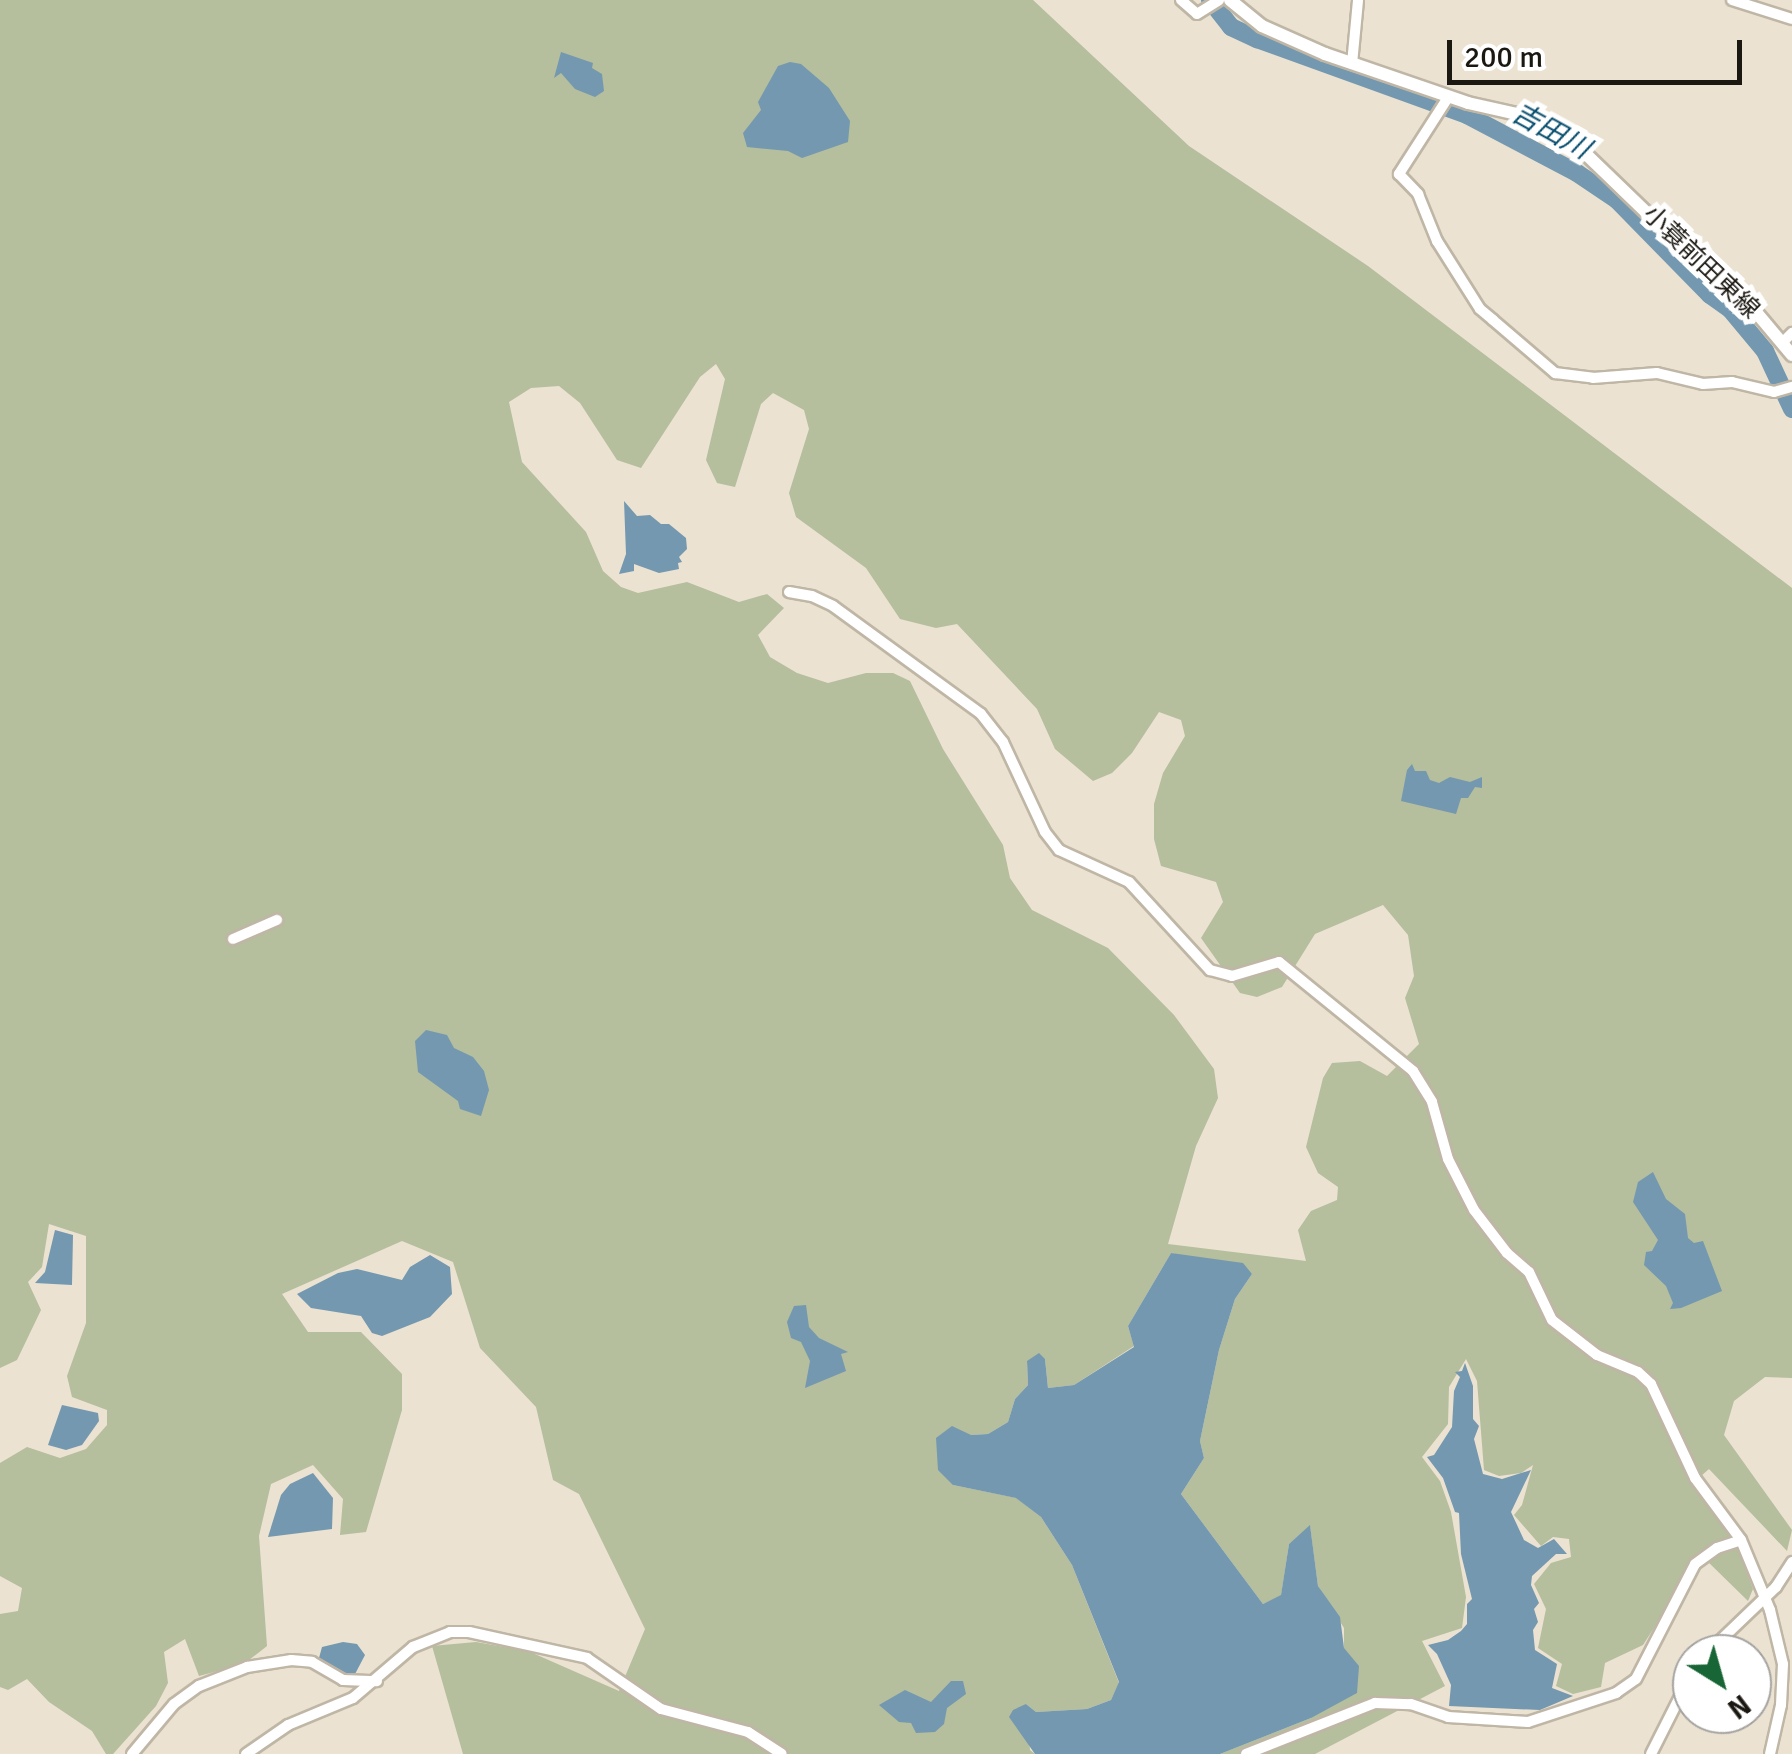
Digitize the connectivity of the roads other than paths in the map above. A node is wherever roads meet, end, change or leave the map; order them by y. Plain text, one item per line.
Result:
1 (1181, 0) edge
2 (1219, 0) edge
3 (1230, 0) edge
4 (1358, 0) edge
5 (1732, 0) edge
6 (1792, 19) edge
7 (1352, 64) junction
8 (1448, 98) junction
9 (1788, 338) edge
10 (1792, 355) edge
11 (1791, 387) edge
12 (788, 592) dead end
13 (277, 920) dead end
14 (233, 939) dead end
15 (1741, 1540) junction
16 (1792, 1562) edge
17 (1765, 1598) junction
18 (1727, 1634) edge
19 (1788, 1662) edge
20 (378, 1681) junction
21 (1672, 1714) edge
22 (132, 1754) edge
23 (246, 1754) edge
24 (782, 1754) edge
25 (1246, 1754) edge
26 (1652, 1754) edge
27 (1770, 1754) edge

1 - 2 street
3 - 7 main road, 小蓑前田東線
4 - 7 street
5 - 6 street
7 - 8 main road, 小蓑前田東線
8 - 9 main road, 小蓑前田東線
8 - 11 street
9 - 10 main road, 小蓑前田東線
12 - 15 street
13 - 14 street
15 - 17 street
15 - 25 street
16 - 17 street
17 - 18 street
17 - 19 street
19 - 27 street
20 - 22 street
20 - 23 street
20 - 24 street
21 - 26 street

